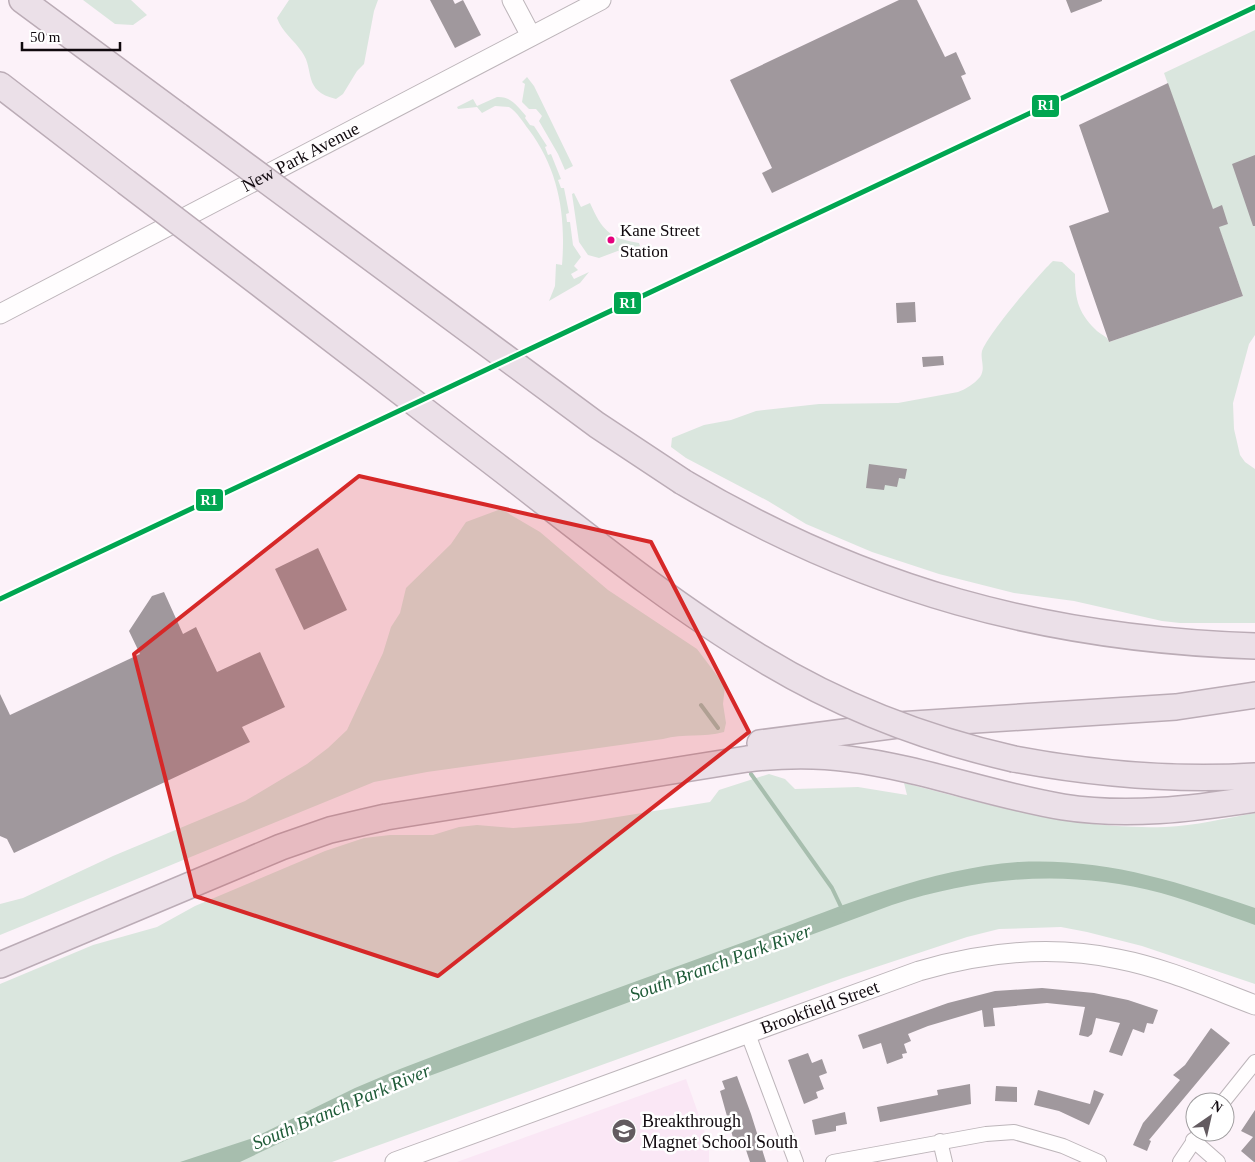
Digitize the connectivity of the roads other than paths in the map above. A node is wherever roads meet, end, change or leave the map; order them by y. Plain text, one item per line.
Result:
1 (22, 0) edge
2 (512, 0) edge
3 (601, 0) edge
4 (531, 36) junction
5 (0, 85) edge
6 (0, 107) edge
7 (92, 162) junction
8 (0, 314) edge
9 (1255, 646) edge
10 (1255, 695) edge
11 (1255, 776) edge
12 (1255, 799) edge
13 (0, 949) edge
14 (0, 964) edge
15 (1255, 1005) edge
16 (748, 1034) junction
17 (1255, 1062) edge
18 (1232, 1092) edge
19 (940, 1141) junction
20 (1193, 1142) edge
21 (1202, 1142) edge
22 (395, 1162) edge
23 (796, 1162) edge
24 (833, 1162) edge
25 (945, 1162) edge
26 (1099, 1162) edge
27 (1180, 1162) edge
28 (1218, 1162) edge

1 - 9 highway, bridge
2 - 4 street
3 - 4 street, New Park Avenue
4 - 8 street, New Park Avenue
5 - 7 highway
6 - 7 highway
7 - 11 highway, bridge
10 - 13 highway
12 - 14 highway
15 - 16 street, Brookfield Street
16 - 22 street, Brookfield Street
16 - 23 street
17 - 18 street
19 - 24 street
19 - 25 street
19 - 26 street
20 - 27 street
21 - 28 street

